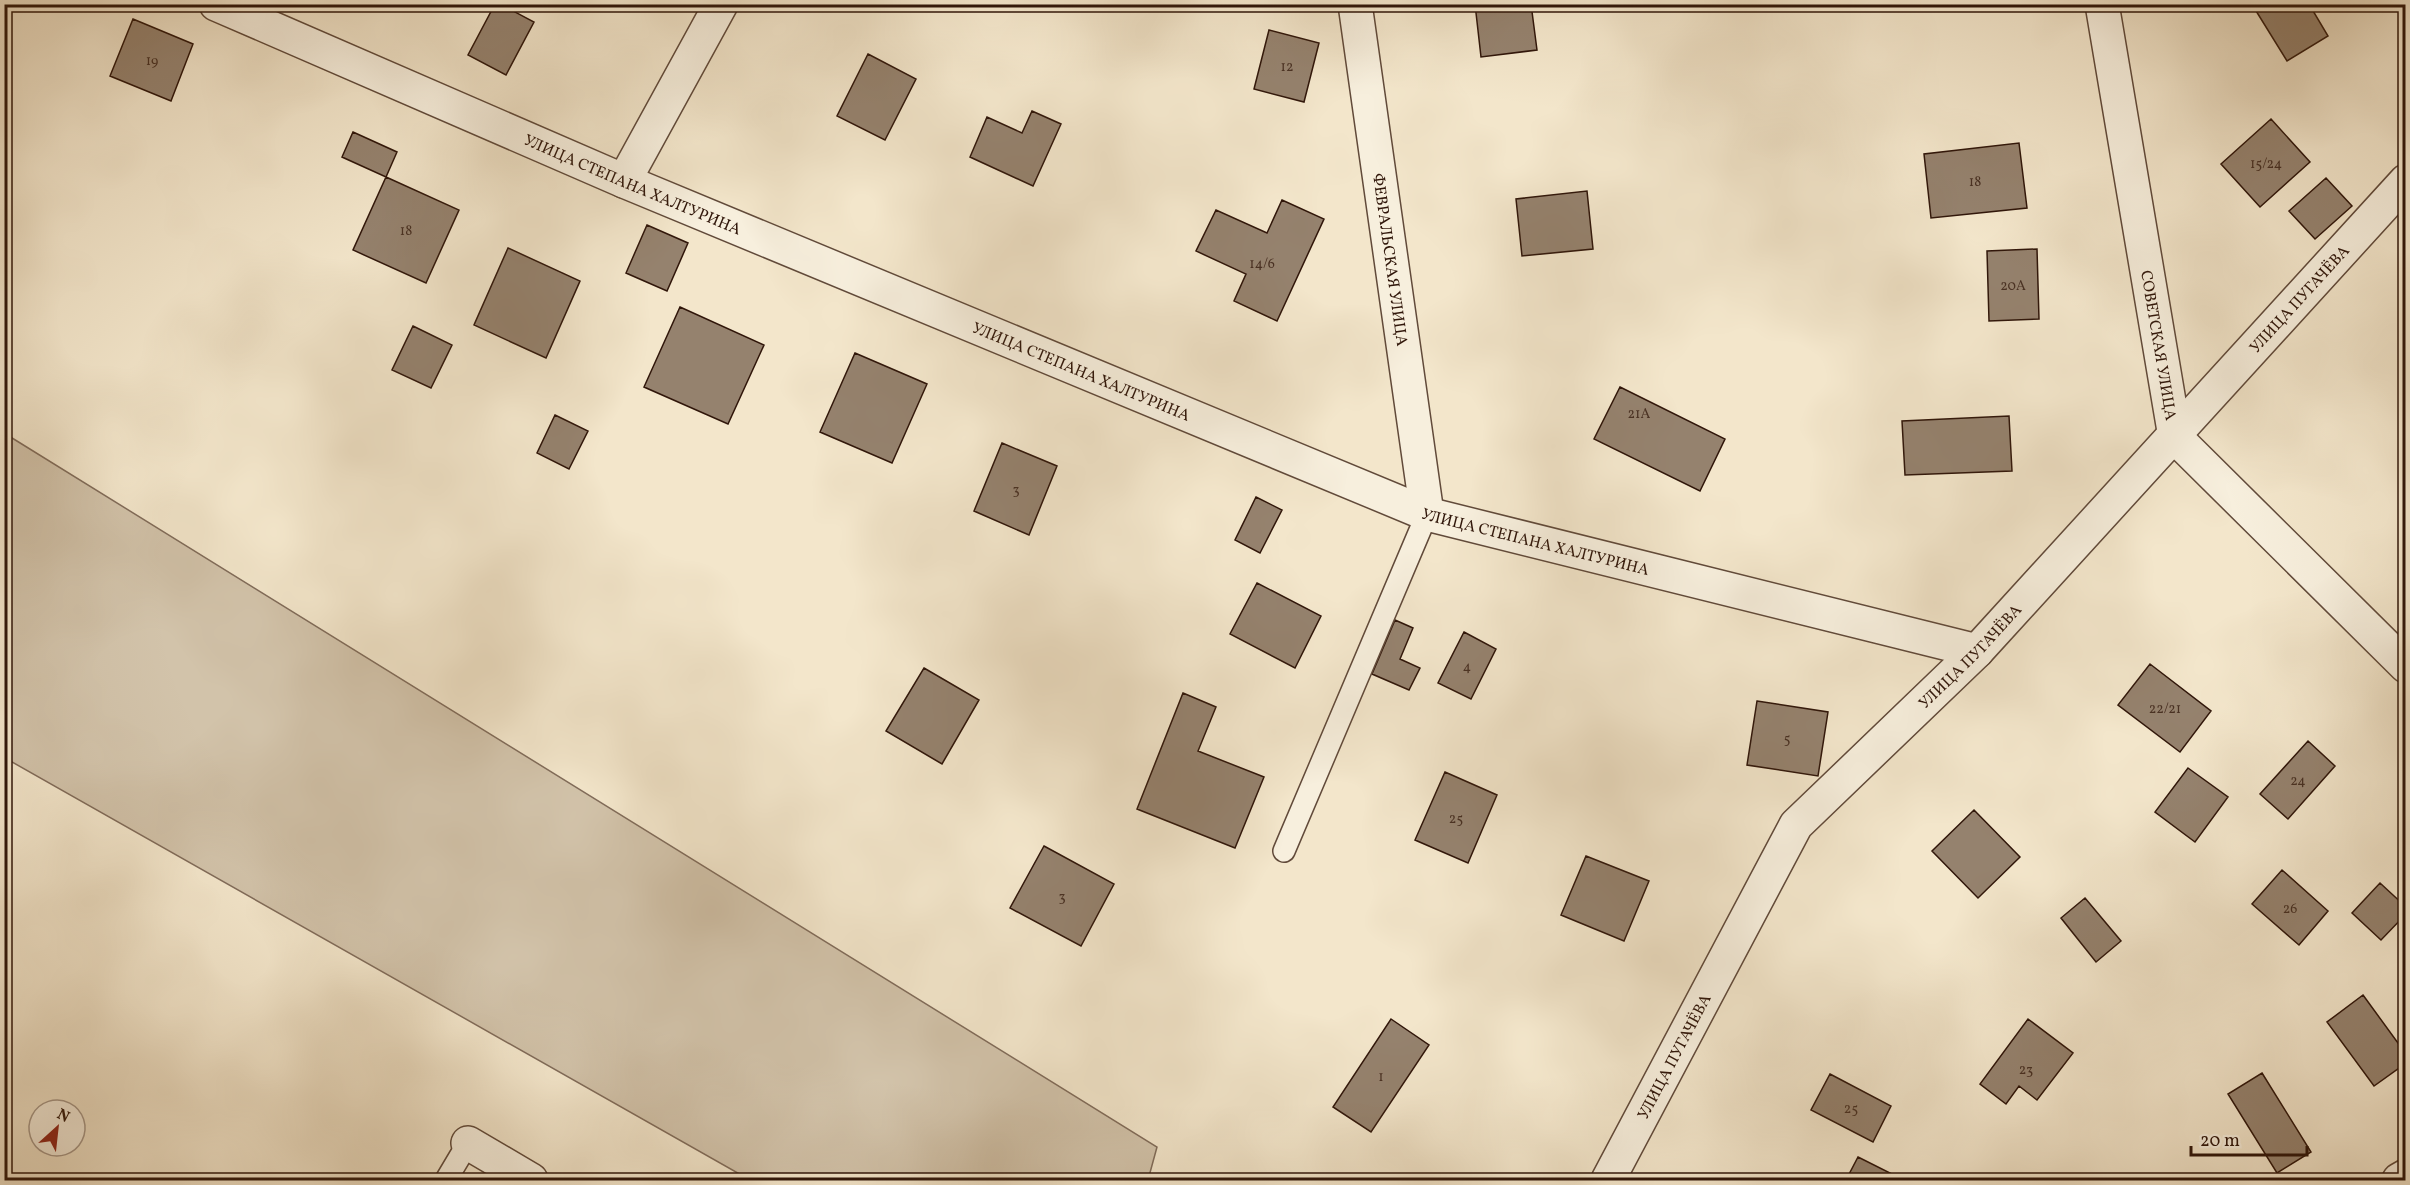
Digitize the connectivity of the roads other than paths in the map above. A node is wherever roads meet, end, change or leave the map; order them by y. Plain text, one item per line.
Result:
1 (216, 4) edge
2 (721, 4) edge
3 (1355, 4) edge
4 (2102, 4) edge
5 (624, 181) junction
6 (2406, 181) edge
7 (2175, 437) junction
8 (1427, 514) junction
9 (1977, 651) junction
10 (2406, 666) edge
11 (1284, 851) dead end
12 (468, 1143) joint
13 (2406, 1176) edge
14 (446, 1180) edge
15 (531, 1180) edge
16 (1608, 1180) edge
17 (2399, 1180) edge

1 - 5 street, УЛИЦА СТЕПАНА ХАЛТУРИНА
2 - 5 street
3 - 8 street, ФЕВРАЛЬСКАЯ УЛИЦА
4 - 7 street, СОВЕТСКАЯ УЛИЦА
5 - 8 street, УЛИЦА СТЕПАНА ХАЛТУРИНА
6 - 7 street, УЛИЦА ПУГАЧЁВА
7 - 9 street, УЛИЦА ПУГАЧЁВА
7 - 10 street, СОВЕТСКАЯ УЛИЦА
8 - 9 street, УЛИЦА СТЕПАНА ХАЛТУРИНА
8 - 11 lane
9 - 16 street, УЛИЦА ПУГАЧЁВА
12 - 14 lane
12 - 15 street
13 - 17 street

